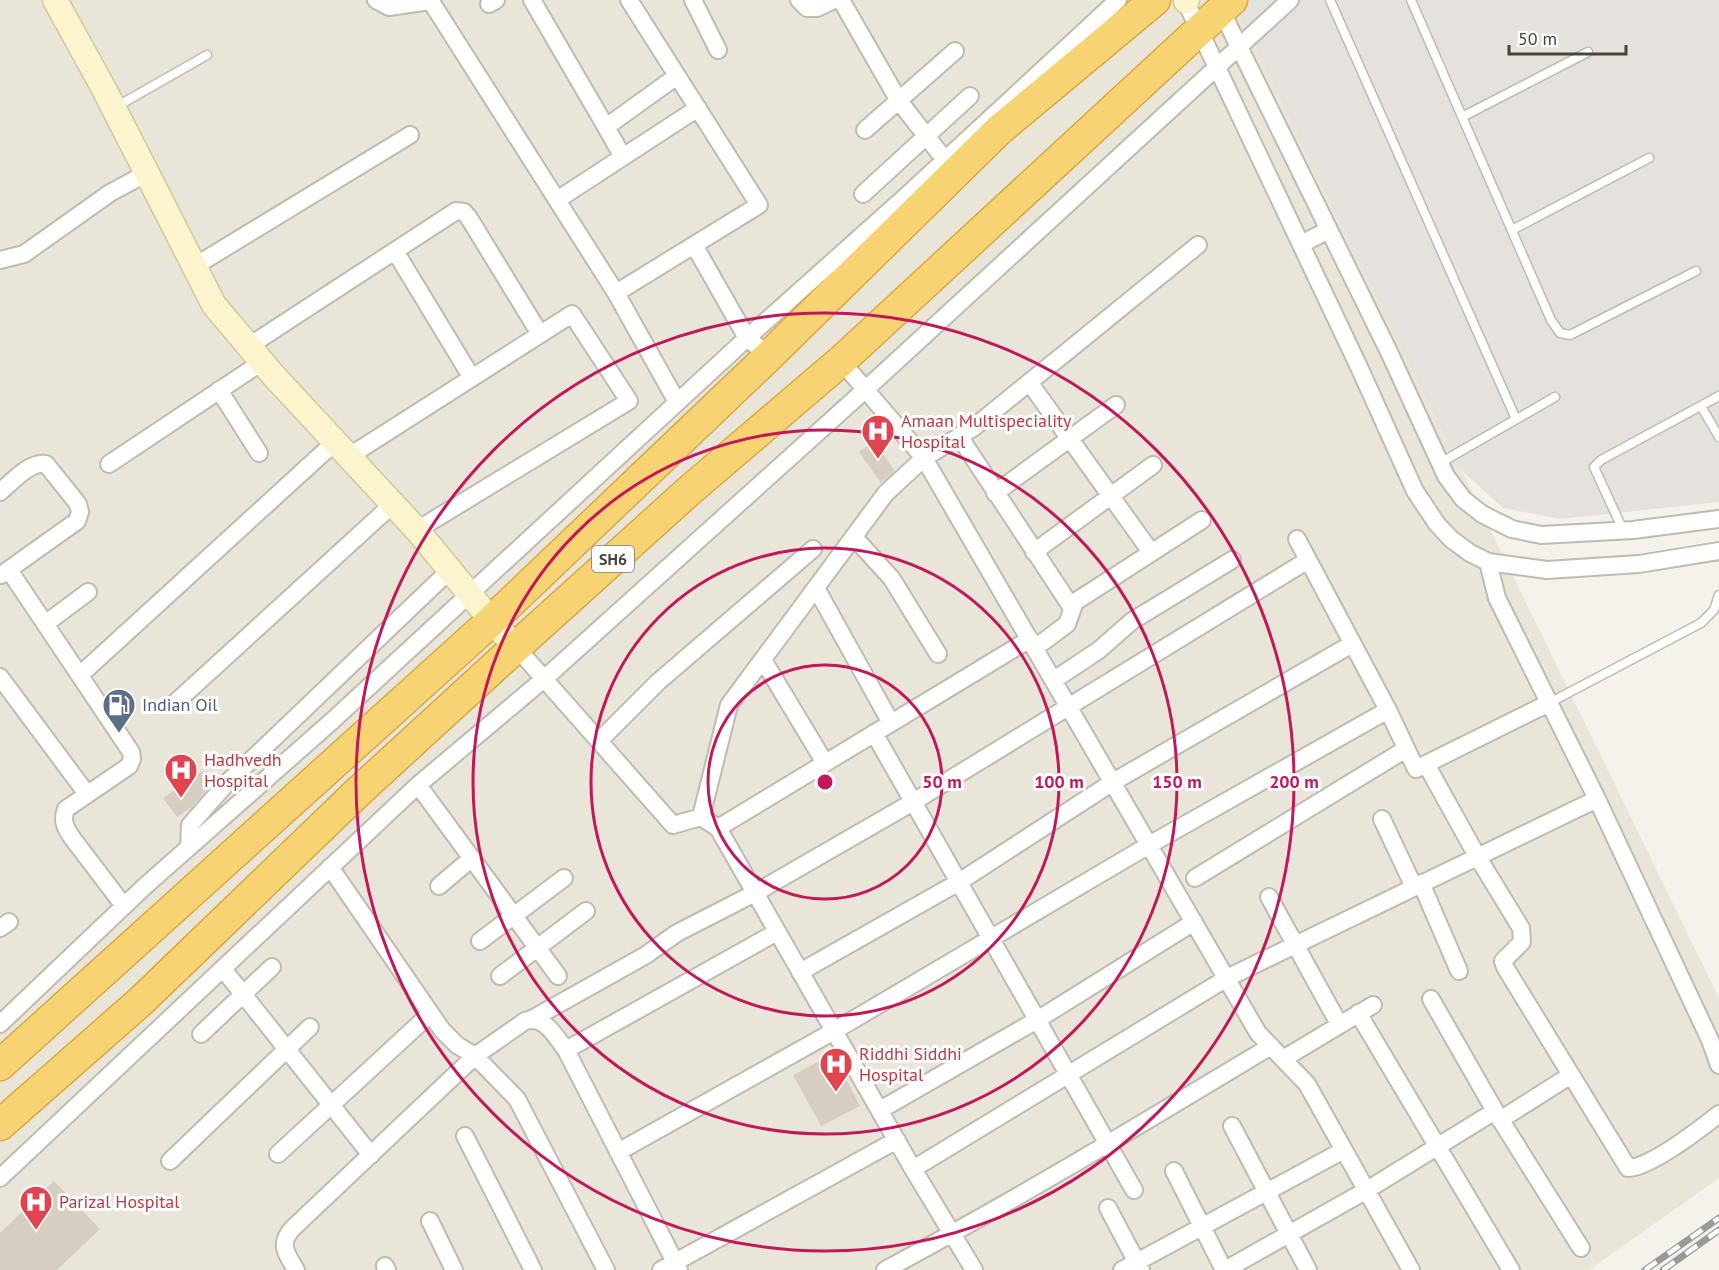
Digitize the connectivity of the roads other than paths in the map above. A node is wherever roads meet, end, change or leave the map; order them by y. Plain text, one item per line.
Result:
1 (55, 0) edge
2 (376, 0) edge
3 (430, 0) edge
4 (532, 0) edge
5 (629, 0) edge
6 (693, 0) edge
7 (799, 0) edge
8 (834, 0) edge
9 (842, 0) edge
10 (1118, 0) edge
11 (1155, 0) edge
12 (1290, 0) edge
13 (1330, 0) edge
14 (1413, 1) edge
15 (1204, 7) edge
16 (1240, 47) junction
17 (718, 50) dead end
18 (955, 51) dead end
19 (1588, 51) dead end
20 (207, 55) dead end
21 (1217, 68) junction
22 (677, 76) junction
23 (970, 96) dead end
24 (899, 101) junction
25 (698, 108) junction
26 (114, 109) junction
27 (1462, 117) junction
28 (606, 127) junction
29 (865, 130) dead end
30 (410, 135) dead end
31 (926, 135) junction
32 (623, 158) junction
33 (1649, 158) dead end
34 (945, 160) junction
35 (147, 173) junction
36 (863, 194) dead end
37 (557, 201) junction
38 (1329, 230) junction
39 (1512, 230) junction
40 (1301, 244) junction
41 (694, 245) junction
42 (1198, 245) dead end
43 (394, 251) junction
44 (0, 260) edge
45 (195, 266) junction
46 (1696, 272) dead end
47 (616, 293) junction
48 (540, 334) junction
49 (758, 347) junction
50 (255, 354) junction
51 (841, 361) junction
52 (472, 378) junction
53 (1029, 382) junction
54 (866, 389) junction
55 (219, 390) junction
56 (1719, 396) edge
57 (1555, 397) dead end
58 (677, 402) junction
59 (1116, 405) dead end
60 (1701, 406) junction
61 (1516, 419) junction
62 (959, 436) junction
63 (1719, 437) edge
64 (1071, 439) junction
65 (342, 450) junction
66 (259, 453) dead end
67 (924, 458) junction
68 (1440, 463) junction
69 (109, 464) dead end
70 (1153, 465) dead end
71 (0, 492) edge
72 (995, 493) junction
73 (1111, 495) junction
74 (393, 504) junction
75 (1719, 519) edge
76 (1202, 520) dead end
77 (417, 530) junction
78 (1623, 530) junction
79 (854, 537) junction
80 (1297, 539) dead end
81 (813, 549) dead end
82 (1719, 551) edge
83 (1034, 552) junction
84 (1152, 552) junction
85 (1232, 560) dead end
86 (1308, 560) junction
87 (1488, 561) junction
88 (450, 570) junction
89 (4, 573) edge
90 (816, 588) junction
91 (88, 592) dead end
92 (470, 594) junction
93 (1719, 596) edge
94 (1072, 608) junction
95 (491, 620) junction
96 (45, 624) junction
97 (1033, 643) junction
98 (1352, 644) junction
99 (516, 647) junction
100 (938, 654) dead end
101 (763, 660) junction
102 (80, 675) junction
103 (0, 676) edge
104 (544, 679) junction
105 (1054, 680) junction
106 (175, 703) dead end
107 (1549, 703) junction
108 (1069, 707) junction
109 (1388, 710) junction
110 (891, 723) junction
111 (874, 733) junction
112 (599, 741) junction
113 (1406, 749) junction
114 (825, 763) junction
115 (1426, 764) junction
116 (1113, 782) junction
117 (418, 785) junction
118 (87, 794) junction
119 (1597, 799) junction
120 (913, 802) junction
121 (701, 817) junction
122 (1382, 819) dead end
123 (718, 828) junction
124 (1149, 845) junction
125 (189, 847) junction
126 (1477, 856) junction
127 (472, 858) junction
128 (330, 867) junction
129 (564, 878) dead end
130 (1195, 878) dead end
131 (959, 882) junction
132 (1417, 885) junction
133 (439, 886) dead end
134 (755, 893) junction
135 (1269, 897) dead end
136 (124, 906) junction
137 (586, 912) dead end
138 (514, 914) junction
139 (1194, 922) junction
140 (777, 932) junction
141 (991, 937) junction
142 (480, 941) dead end
143 (1296, 945) junction
144 (539, 949) junction
145 (272, 967) dead end
146 (223, 969) junction
147 (1459, 971) dead end
148 (800, 972) junction
149 (500, 976) dead end
150 (558, 976) dead end
151 (1227, 978) junction
152 (243, 994) junction
153 (1431, 999) dead end
154 (1373, 1005) dead end
155 (1358, 1013) junction
156 (430, 1014) junction
157 (532, 1019) junction
158 (1037, 1020) junction
159 (0, 1024) edge
160 (1339, 1024) junction
161 (310, 1027) dead end
162 (834, 1030) junction
163 (201, 1034) dead end
164 (1271, 1046) junction
165 (286, 1049) junction
166 (566, 1050) junction
167 (475, 1056) junction
168 (1283, 1059) junction
169 (0, 1065) edge
170 (1719, 1065) edge
171 (1068, 1074) junction
172 (1571, 1075) junction
173 (332, 1105) junction
174 (880, 1110) junction
175 (1719, 1114) edge
176 (1497, 1115) junction
177 (0, 1125) edge
178 (1232, 1126) dead end
179 (465, 1136) dead end
180 (897, 1140) junction
181 (1108, 1144) junction
182 (1437, 1148) junction
183 (1344, 1150) junction
184 (618, 1152) junction
185 (278, 1154) dead end
186 (371, 1155) junction
187 (170, 1161) dead end
188 (914, 1168) junction
189 (1174, 1171) dead end
190 (0, 1178) edge
191 (1134, 1190) dead end
192 (1367, 1190) junction
193 (1266, 1191) junction
194 (1108, 1208) dead end
195 (430, 1221) dead end
196 (1202, 1226) junction
197 (952, 1234) junction
198 (1289, 1234) junction
199 (1581, 1248) dead end
200 (1139, 1266) edge
201 (672, 1268) edge
202 (1233, 1268) edge
203 (887, 1269) edge
204 (296, 1270) edge
205 (454, 1270) edge
206 (533, 1270) edge
207 (606, 1270) edge
208 (974, 1270) edge
209 (1122, 1270) edge
210 (1308, 1270) edge
211 (1411, 1270) edge
212 (1511, 1270) edge

1 - 26 street
2 - 3 street
3 - 37 street
4 - 28 street
5 - 22 street
6 - 17 street
7 - 8 street
9 - 24 street
10 - 34 street
11 - 49 highway
12 - 16 street
13 - 61 lane
14 - 27 lane
15 - 16 street
15 - 21 street
15 - 51 highway, SH6
16 - 21 street
16 - 38 street
18 - 24 street
19 - 27 lane
20 - 26 lane
21 - 40 street
21 - 54 street
22 - 25 street
22 - 28 street
23 - 31 street
24 - 29 street
24 - 31 street
25 - 32 street
25 - 41 street
26 - 35 street
27 - 39 lane
28 - 32 street
30 - 45 street
31 - 34 street
31 - 36 street
32 - 37 street
33 - 39 lane
34 - 49 street
35 - 44 street
35 - 45 street
37 - 47 street
38 - 40 street
38 - 68 street
39 - 46 lane
40 - 87 street
41 - 47 street
41 - 49 street
42 - 53 street
43 - 48 street
43 - 50 street
43 - 52 street
45 - 50 street
47 - 58 street
48 - 52 street
48 - 77 street
49 - 58 street
49 - 95 highway
50 - 55 street
50 - 65 street
51 - 54 street
51 - 99 highway, SH6
52 - 65 street
53 - 62 street
53 - 64 street
54 - 67 street
54 - 104 street
55 - 66 street
55 - 69 street
56 - 60 lane
57 - 61 lane
58 - 92 street
59 - 64 street
60 - 63 lane
60 - 78 lane
61 - 68 lane
62 - 67 street
62 - 72 street
64 - 72 street
64 - 73 street
65 - 74 street
65 - 102 street
67 - 79 street
67 - 97 street
68 - 78 street
70 - 73 street
71 - 89 street
72 - 83 street
73 - 83 street
73 - 84 street
74 - 77 street
74 - 106 street
75 - 78 street
76 - 84 street
77 - 88 street
79 - 90 street
79 - 100 street
80 - 86 street
81 - 112 street
82 - 87 street
83 - 94 street
84 - 94 street
85 - 105 street
86 - 98 street
86 - 108 street
87 - 107 street
88 - 92 street
88 - 125 street
89 - 96 street
90 - 101 street
90 - 110 street
91 - 96 street
92 - 95 street
92 - 125 street
93 - 107 lane
94 - 97 street
95 - 99 street
95 - 169 highway
96 - 102 street
97 - 105 street
97 - 110 street
98 - 109 street
98 - 116 street
99 - 104 street
99 - 177 highway, SH6
101 - 114 street
101 - 121 street
102 - 118 street
103 - 118 street
104 - 112 street
104 - 117 street
105 - 108 street
107 - 115 street
107 - 119 street
108 - 116 street
108 - 120 street
109 - 113 street
109 - 124 street
110 - 111 street
111 - 114 street
111 - 120 street
112 - 121 street
113 - 115 street
113 - 130 street
114 - 123 street
115 - 126 street
116 - 124 street
116 - 131 street
117 - 127 street
117 - 128 street
118 - 136 street
119 - 126 street
119 - 170 street
120 - 131 street
120 - 134 street
121 - 123 street
122 - 132 street
123 - 134 street
124 - 139 street
124 - 141 street
125 - 136 street
126 - 132 street
126 - 172 street
127 - 133 street
127 - 138 street
128 - 146 street
128 - 156 street
129 - 138 street
131 - 141 street
131 - 148 street
132 - 143 street
132 - 147 street
134 - 140 street
134 - 157 street
135 - 143 street
136 - 159 street
137 - 144 street
138 - 142 street
138 - 144 street
139 - 151 street
139 - 158 street
140 - 148 street
140 - 166 street
141 - 158 street
141 - 162 street
143 - 151 street
143 - 160 street
144 - 149 street
144 - 150 street
145 - 152 street
146 - 152 street
146 - 190 street
148 - 162 street
151 - 164 street
151 - 171 street
152 - 163 street
152 - 165 street
153 - 176 street
154 - 155 street
155 - 160 street
155 - 182 street
156 - 167 street
156 - 173 street
157 - 166 street
157 - 167 street
158 - 171 street
158 - 174 street
160 - 168 street
161 - 165 street
162 - 174 street
162 - 184 street
164 - 168 street
164 - 181 street
165 - 173 street
165 - 187 street
166 - 184 street
167 - 186 street
167 - 207 street
168 - 183 street
171 - 181 street
171 - 188 street
172 - 175 street
172 - 176 street
173 - 185 street
173 - 186 street
174 - 180 street
176 - 182 street
176 - 199 street
178 - 193 street
179 - 206 street
180 - 188 street
180 - 201 street
181 - 191 street
181 - 197 street
182 - 192 street
182 - 212 street
183 - 192 street
183 - 193 street
184 - 201 street
186 - 204 street
188 - 197 street
189 - 196 street
192 - 198 street
192 - 211 street
193 - 196 street
193 - 198 street
194 - 200 street
195 - 205 street
196 - 200 street
196 - 202 street
197 - 203 street
197 - 208 street
198 - 202 street
198 - 210 street
200 - 209 street

